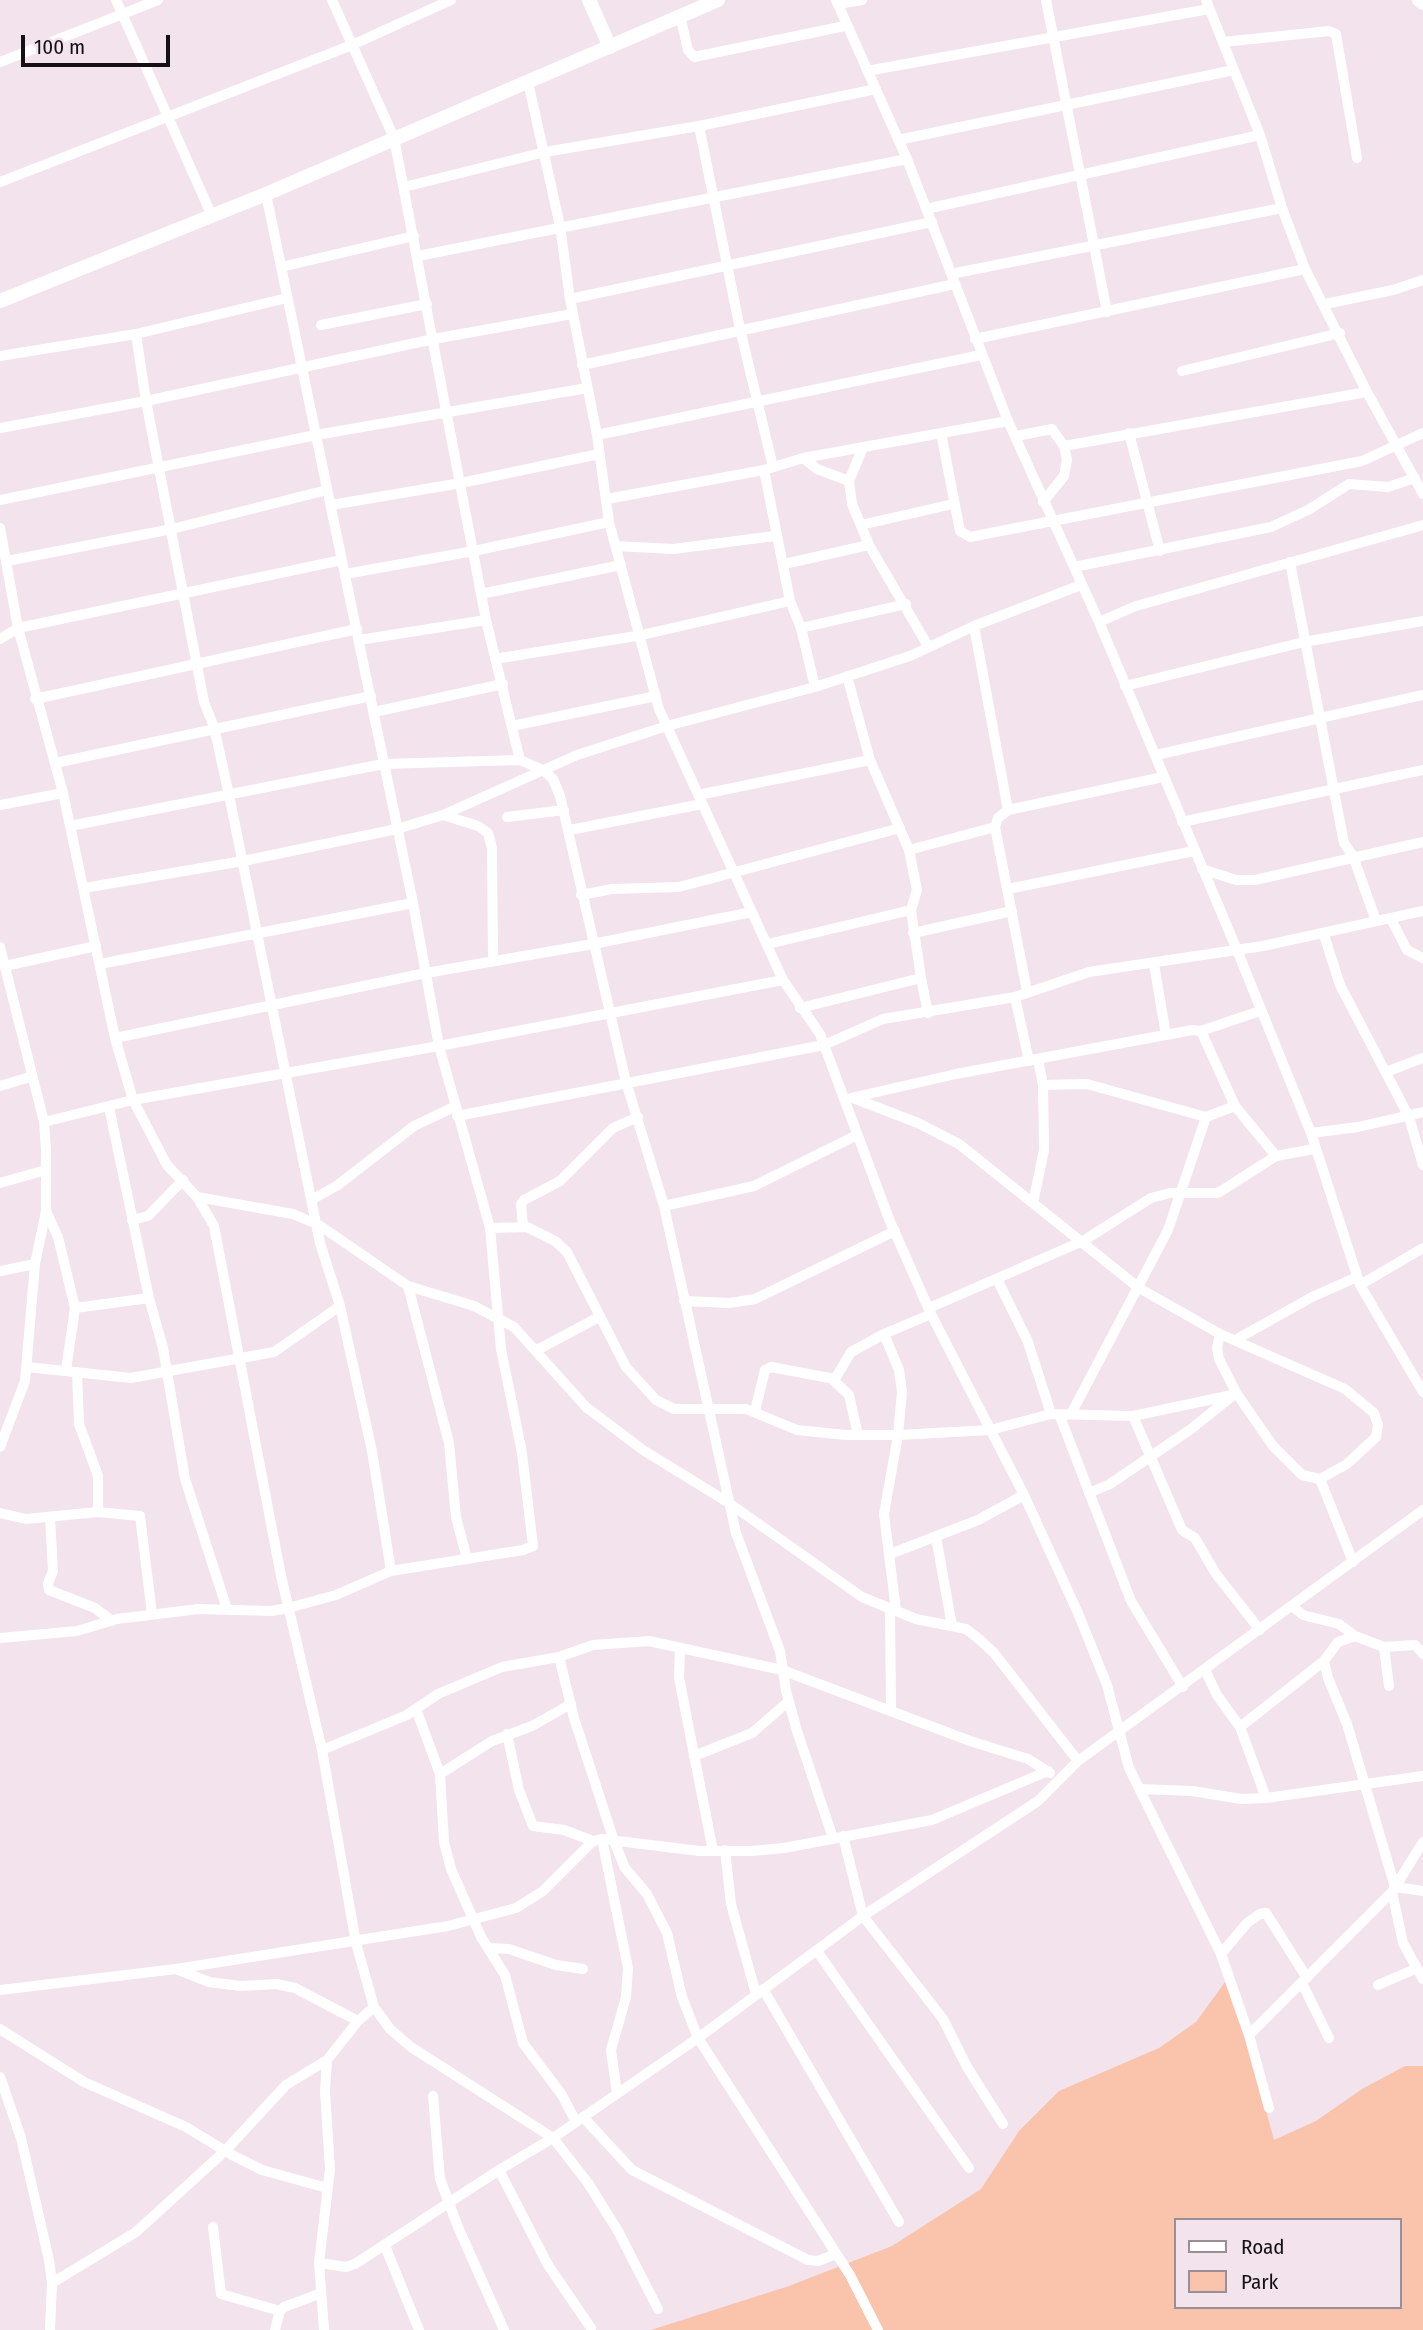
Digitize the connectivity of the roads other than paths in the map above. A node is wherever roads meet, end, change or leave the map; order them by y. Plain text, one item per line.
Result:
1 (116, 0) edge
2 (158, 0) edge
3 (332, 0) edge
4 (451, 0) edge
5 (589, 0) edge
6 (862, 0) edge
7 (1046, 0) edge
8 (712, 1) edge
9 (837, 2) edge
10 (1208, 5) edge
11 (680, 15) junction
12 (123, 16) junction
13 (845, 26) junction
14 (1054, 37) junction
15 (1223, 43) junction
16 (352, 46) junction
17 (610, 47) junction
18 (0, 62) edge
19 (1234, 70) junction
20 (867, 71) junction
21 (528, 82) junction
22 (876, 89) junction
23 (1068, 104) junction
24 (167, 118) junction
25 (699, 127) junction
26 (1260, 135) junction
27 (394, 138) junction
28 (898, 139) junction
29 (545, 152) junction
30 (1357, 158) dead end
31 (908, 159) junction
32 (1081, 174) junction
33 (0, 182) edge
34 (404, 187) junction
35 (265, 194) junction
36 (715, 196) junction
37 (1282, 208) junction
38 (926, 209) junction
39 (212, 216) junction
40 (932, 222) junction
41 (560, 226) junction
42 (414, 236) junction
43 (1095, 243) junction
44 (418, 256) junction
45 (728, 265) junction
46 (281, 267) junction
47 (1305, 269) junction
48 (953, 279) junction
49 (1423, 280) edge
50 (287, 298) junction
51 (570, 299) junction
52 (0, 301) edge
53 (427, 304) junction
54 (1325, 304) junction
55 (1107, 312) junction
56 (572, 314) junction
57 (321, 326) dead end
58 (740, 329) junction
59 (136, 334) junction
60 (1340, 334) junction
61 (433, 339) junction
62 (975, 339) junction
63 (981, 355) junction
64 (0, 356) edge
65 (582, 365) junction
66 (302, 367) junction
67 (1182, 371) dead end
68 (587, 388) junction
69 (1367, 392) junction
70 (755, 400) junction
71 (146, 401) junction
72 (447, 411) junction
73 (1007, 421) junction
74 (0, 428) edge
75 (941, 433) junction
76 (1129, 433) junction
77 (1423, 433) edge
78 (316, 435) junction
79 (597, 435) junction
80 (1016, 436) junction
81 (1064, 446) junction
82 (1398, 446) junction
83 (863, 447) junction
84 (599, 454) junction
85 (803, 458) junction
86 (1346, 464) junction
87 (769, 468) junction
88 (160, 469) junction
89 (1415, 478) junction
90 (849, 481) junction
91 (461, 483) junction
92 (1349, 484) junction
93 (327, 490) junction
94 (1422, 492) edge
95 (607, 499) junction
96 (0, 500) edge
97 (1146, 501) junction
98 (1043, 502) junction
99 (953, 504) junction
100 (331, 505) junction
101 (1050, 519) junction
102 (609, 522) junction
103 (860, 524) junction
104 (1423, 525) edge
105 (0, 528) edge
106 (172, 529) junction
107 (775, 536) junction
108 (869, 545) junction
109 (616, 546) junction
110 (474, 551) junction
111 (1160, 551) junction
112 (342, 560) junction
113 (7, 561) junction
114 (1290, 562) junction
115 (784, 564) junction
116 (621, 565) junction
117 (1074, 567) junction
118 (345, 574) junction
119 (1081, 584) junction
120 (185, 594) junction
121 (481, 594) junction
122 (790, 601) junction
123 (906, 604) junction
124 (486, 620) junction
125 (1423, 621) edge
126 (1099, 622) junction
127 (974, 626) junction
128 (18, 628) junction
129 (801, 628) junction
130 (358, 635) junction
131 (642, 635) junction
132 (0, 639) edge
133 (1304, 642) junction
134 (928, 646) junction
135 (495, 659) junction
136 (197, 663) junction
137 (847, 676) junction
138 (503, 684) junction
139 (1125, 686) junction
140 (815, 687) junction
141 (1423, 695) edge
142 (371, 696) junction
143 (656, 696) junction
144 (35, 699) junction
145 (374, 712) junction
146 (1321, 719) junction
147 (512, 726) junction
148 (667, 726) junction
149 (214, 727) junction
150 (1156, 755) junction
151 (520, 760) junction
152 (870, 761) junction
153 (55, 763) junction
154 (383, 764) junction
155 (543, 770) junction
156 (1423, 770) edge
157 (1163, 777) junction
158 (1334, 790) junction
159 (63, 793) junction
160 (229, 795) junction
161 (700, 800) junction
162 (0, 804) edge
163 (564, 810) junction
164 (1008, 810) junction
165 (443, 815) junction
166 (507, 817) dead end
167 (1182, 822) junction
168 (70, 826) junction
169 (995, 827) junction
170 (900, 828) junction
171 (397, 829) junction
172 (570, 830) junction
173 (1423, 842) edge
174 (909, 850) junction
175 (1194, 850) junction
176 (1353, 856) junction
177 (243, 861) junction
178 (1202, 869) junction
179 (732, 871) junction
180 (84, 888) junction
181 (1008, 889) junction
182 (581, 895) junction
183 (413, 903) junction
184 (911, 910) junction
185 (1012, 911) junction
186 (1423, 911) edge
187 (752, 912) junction
188 (1391, 919) junction
189 (1376, 921) junction
190 (913, 933) junction
191 (258, 935) junction
192 (1324, 935) junction
193 (593, 944) junction
194 (768, 944) junction
195 (96, 946) junction
196 (0, 947) edge
197 (1237, 950) junction
198 (1423, 958) edge
199 (493, 960) junction
200 (100, 964) junction
201 (1154, 964) junction
202 (5, 966) junction
203 (426, 973) junction
204 (921, 978) junction
205 (783, 979) junction
206 (1027, 992) junction
207 (1015, 997) junction
208 (13, 998) junction
209 (0, 1001) edge
210 (273, 1004) junction
211 (800, 1008) junction
212 (1260, 1011) junction
213 (611, 1013) junction
214 (928, 1013) junction
215 (1201, 1031) junction
216 (1166, 1035) junction
217 (115, 1038) junction
218 (824, 1045) junction
219 (439, 1046) junction
220 (1423, 1058) edge
221 (1033, 1060) junction
222 (286, 1072) junction
223 (1386, 1072) junction
224 (30, 1077) junction
225 (626, 1082) junction
226 (0, 1086) edge
227 (1043, 1086) junction
228 (849, 1098) junction
229 (134, 1100) junction
230 (1235, 1106) junction
231 (109, 1107) junction
232 (456, 1112) junction
233 (1423, 1112) edge
234 (1407, 1113) junction
235 (638, 1117) junction
236 (1206, 1118) junction
237 (44, 1122) junction
238 (1311, 1133) junction
239 (858, 1135) junction
240 (1314, 1149) junction
241 (1276, 1156) junction
242 (1423, 1165) edge
243 (46, 1170) junction
244 (183, 1180) junction
245 (0, 1183) edge
246 (1181, 1193) junction
247 (197, 1197) junction
248 (313, 1199) junction
249 (1033, 1203) junction
250 (664, 1206) junction
251 (46, 1211) junction
252 (132, 1220) junction
253 (319, 1225) junction
254 (523, 1227) junction
255 (490, 1228) junction
256 (895, 1231) junction
257 (1083, 1241) junction
258 (1423, 1248) edge
259 (35, 1264) junction
260 (0, 1271) edge
261 (998, 1281) junction
262 (1358, 1281) junction
263 (408, 1286) junction
264 (1139, 1288) junction
265 (149, 1298) junction
266 (684, 1301) junction
267 (340, 1306) junction
268 (75, 1308) junction
269 (930, 1311) junction
270 (599, 1317) junction
271 (498, 1319) junction
272 (884, 1334) junction
273 (1220, 1334) junction
274 (1237, 1339) junction
275 (537, 1350) junction
276 (240, 1356) junction
277 (27, 1367) junction
278 (72, 1371) junction
279 (167, 1371) junction
280 (832, 1379) junction
281 (1423, 1392) edge
282 (1235, 1394) junction
283 (709, 1409) junction
284 (755, 1411) junction
285 (1055, 1414) junction
286 (1071, 1414) junction
287 (1133, 1416) junction
288 (990, 1430) junction
289 (858, 1435) junction
290 (898, 1435) junction
291 (0, 1447) edge
292 (1149, 1457) junction
293 (1320, 1479) junction
294 (1089, 1493) junction
295 (1024, 1496) junction
296 (729, 1503) junction
297 (1423, 1510) edge
298 (98, 1512) junction
299 (0, 1513) edge
300 (50, 1517) junction
301 (936, 1537) junction
302 (890, 1554) junction
303 (467, 1559) junction
304 (1353, 1562) junction
305 (391, 1572) junction
306 (1292, 1606) junction
307 (288, 1608) junction
308 (227, 1609) junction
309 (893, 1609) junction
310 (152, 1614) junction
311 (112, 1621) junction
312 (952, 1626) junction
313 (1260, 1630) junction
314 (1355, 1636) junction
315 (0, 1638) edge
316 (1384, 1647) junction
317 (680, 1648) junction
318 (1423, 1654) edge
319 (559, 1657) junction
320 (1324, 1661) junction
321 (782, 1670) junction
322 (1205, 1670) junction
323 (1390, 1686) dead end
324 (1183, 1687) junction
325 (789, 1702) junction
326 (571, 1704) junction
327 (416, 1709) junction
328 (891, 1711) junction
329 (1240, 1727) junction
330 (1121, 1732) junction
331 (507, 1734) junction
332 (322, 1750) junction
333 (694, 1756) junction
334 (1078, 1761) junction
335 (1048, 1771) junction
336 (440, 1774) junction
337 (1423, 1776) edge
338 (1057, 1779) junction
339 (1364, 1783) junction
340 (1141, 1788) junction
341 (1266, 1798) junction
342 (838, 1837) junction
343 (597, 1840) junction
344 (614, 1841) junction
345 (1423, 1842) edge
346 (719, 1851) junction
347 (1393, 1889) junction
348 (1423, 1891) edge
349 (863, 1916) junction
350 (474, 1920) junction
351 (356, 1942) junction
352 (489, 1948) junction
353 (817, 1951) junction
354 (1221, 1954) junction
355 (176, 1969) junction
356 (583, 1969) dead end
357 (1415, 1969) junction
358 (1423, 1979) edge
359 (1305, 1981) junction
360 (1378, 1985) dead end
361 (0, 1990) edge
362 (760, 1991) junction
363 (374, 2007) junction
364 (358, 2021) junction
365 (0, 2029) edge
366 (1249, 2035) junction
367 (698, 2038) junction
368 (1329, 2038) dead end
369 (327, 2060) junction
370 (0, 2077) edge
371 (617, 2093) junction
372 (433, 2096) dead end
373 (1269, 2108) dead end
374 (579, 2119) junction
375 (1003, 2124) dead end
376 (553, 2138) junction
377 (225, 2151) junction
378 (969, 2168) dead end
379 (499, 2169) junction
380 (327, 2188) junction
381 (449, 2203) junction
382 (899, 2222) dead end
383 (213, 2227) dead end
384 (385, 2246) junction
385 (836, 2254) junction
386 (319, 2263) junction
387 (52, 2283) junction
388 (319, 2294) junction
389 (658, 2309) dead end
390 (280, 2311) junction
391 (591, 2328) dead end
392 (50, 2330) edge
393 (275, 2330) edge
394 (324, 2330) edge
395 (419, 2330) edge
396 (504, 2330) edge
397 (878, 2330) edge

1 - 12 street
2 - 12 street
3 - 16 street
4 - 16 street
5 - 17 street
6 - 9 street
7 - 14 street
8 - 11 street
9 - 13 street
10 - 14 street
10 - 15 street
11 - 13 street
11 - 17 street
12 - 18 street
12 - 24 street
13 - 20 street
14 - 20 street
14 - 23 street
15 - 19 street
15 - 30 street
16 - 24 street
16 - 27 street
17 - 21 street
19 - 23 street
19 - 26 street
20 - 22 street
21 - 27 street
21 - 29 street
22 - 25 street
22 - 28 street
23 - 28 street
23 - 32 street
24 - 33 street
24 - 39 street
25 - 29 street
25 - 36 street
26 - 32 street
26 - 37 street
27 - 34 street
27 - 35 street
28 - 31 street
29 - 34 street
29 - 41 street
31 - 36 street
31 - 38 street
32 - 38 street
32 - 43 street
34 - 42 street
35 - 39 street
35 - 46 street
36 - 41 street
36 - 45 street
37 - 43 street
37 - 47 street
38 - 40 street
39 - 52 street
40 - 45 street
40 - 48 street
41 - 44 street
41 - 51 street
42 - 44 street
42 - 46 street
43 - 48 street
43 - 55 street
44 - 53 street
45 - 51 street
45 - 58 street
46 - 50 street
47 - 54 street
47 - 55 street
48 - 58 street
48 - 62 street
49 - 54 street
50 - 59 street
50 - 66 street
51 - 56 street
53 - 57 street
53 - 61 street
54 - 60 street
55 - 62 street
56 - 61 street
56 - 65 street
58 - 65 street
58 - 70 street
59 - 64 street
59 - 71 street
60 - 67 street
60 - 69 street
61 - 66 street
61 - 72 street
62 - 63 street
63 - 70 street
63 - 73 street
65 - 68 street
66 - 71 street
66 - 78 street
68 - 72 street
68 - 79 street
69 - 76 street
69 - 82 street
70 - 79 street
70 - 87 street
71 - 74 street
71 - 88 street
72 - 78 street
72 - 91 street
73 - 75 street
73 - 80 street
75 - 83 street
75 - 99 street
76 - 81 street
76 - 97 street
77 - 82 street
78 - 88 street
78 - 93 street
79 - 84 street
80 - 81 street
80 - 98 street
81 - 98 street
82 - 86 street
82 - 89 street
83 - 85 street
83 - 90 street
84 - 91 street
84 - 95 street
85 - 87 street
85 - 90 street
86 - 92 street
86 - 97 street
87 - 95 street
87 - 107 street
88 - 96 street
88 - 106 street
89 - 92 street
89 - 94 street
90 - 103 street
91 - 100 street
91 - 110 street
92 - 111 street
93 - 100 street
93 - 106 street
95 - 102 street
97 - 101 street
97 - 111 street
98 - 101 street
99 - 101 street
99 - 103 street
100 - 112 street
101 - 117 street
102 - 109 street
102 - 110 street
103 - 108 street
104 - 114 street
105 - 113 street
106 - 113 street
106 - 120 street
107 - 109 street
107 - 115 street
108 - 115 street
108 - 123 street
109 - 116 street
110 - 118 street
110 - 121 street
111 - 117 street
112 - 118 street
112 - 120 street
113 - 128 street
114 - 126 street
114 - 133 street
115 - 122 street
116 - 121 street
116 - 131 street
117 - 119 street
118 - 130 street
119 - 126 street
119 - 127 street
120 - 128 street
120 - 136 street
121 - 124 street
122 - 129 street
122 - 131 street
123 - 129 street
123 - 134 street
124 - 130 street
124 - 135 street
125 - 133 street
126 - 139 street
127 - 134 street
127 - 164 street
128 - 132 street
128 - 144 street
129 - 140 street
130 - 136 street
130 - 142 street
131 - 135 street
131 - 143 street
133 - 139 street
133 - 146 street
134 - 137 street
135 - 138 street
136 - 144 street
136 - 149 street
137 - 140 street
137 - 152 street
138 - 145 street
138 - 147 street
139 - 150 street
140 - 148 street
141 - 146 street
142 - 145 street
142 - 149 street
143 - 147 street
143 - 148 street
144 - 153 street
145 - 154 street
146 - 150 street
146 - 158 street
147 - 151 street
148 - 155 street
148 - 161 street
149 - 153 street
149 - 160 street
150 - 157 street
151 - 154 street
151 - 155 street
152 - 161 street
152 - 170 street
153 - 159 street
154 - 160 street
154 - 171 street
155 - 163 street
155 - 165 street
156 - 158 street
157 - 164 street
157 - 167 street
158 - 167 street
158 - 176 street
159 - 162 street
159 - 168 street
160 - 168 street
160 - 177 street
161 - 172 street
161 - 179 street
163 - 166 street
163 - 172 street
164 - 169 street
165 - 171 street
165 - 199 street
167 - 175 street
168 - 180 street
169 - 174 street
169 - 181 street
170 - 174 street
170 - 179 street
171 - 177 street
171 - 183 street
172 - 182 street
173 - 176 street
174 - 184 street
175 - 178 street
175 - 181 street
176 - 178 street
176 - 189 street
177 - 180 street
177 - 191 street
178 - 197 street
179 - 182 street
179 - 187 street
180 - 195 street
181 - 185 street
182 - 193 street
183 - 191 street
183 - 203 street
184 - 190 street
184 - 194 street
185 - 190 street
185 - 206 street
186 - 188 street
187 - 193 street
187 - 194 street
188 - 189 street
188 - 198 street
189 - 192 street
190 - 204 street
191 - 200 street
191 - 210 street
192 - 197 street
192 - 223 street
193 - 199 street
193 - 213 street
194 - 205 street
195 - 200 street
195 - 202 street
196 - 202 street
197 - 201 street
197 - 212 street
199 - 203 street
200 - 217 street
201 - 206 street
201 - 216 street
202 - 208 street
203 - 210 street
203 - 219 street
204 - 211 street
204 - 214 street
205 - 211 street
205 - 213 street
206 - 207 street
207 - 214 street
207 - 221 street
208 - 209 street
208 - 224 street
210 - 217 street
210 - 222 street
211 - 218 street
212 - 215 street
212 - 238 street
213 - 219 street
213 - 225 street
214 - 218 street
215 - 216 street
215 - 230 street
216 - 221 street
217 - 229 street
218 - 225 street
218 - 228 street
219 - 222 street
219 - 232 street
220 - 223 street
221 - 227 street
221 - 228 street
222 - 229 street
222 - 248 street
223 - 234 street
224 - 226 street
224 - 237 street
225 - 232 street
225 - 235 street
227 - 236 street
227 - 249 street
228 - 239 street
228 - 249 street
229 - 231 street
229 - 244 street
230 - 236 street
230 - 241 street
231 - 237 street
231 - 252 street
232 - 248 street
232 - 255 street
233 - 234 street
234 - 238 street
234 - 242 street
235 - 250 street
235 - 254 street
236 - 246 street
237 - 243 street
238 - 240 street
239 - 250 street
239 - 256 street
240 - 241 street
240 - 262 street
241 - 246 street
243 - 245 street
243 - 251 street
244 - 247 street
244 - 252 street
246 - 257 street
246 - 264 street
247 - 253 street
247 - 276 street
248 - 253 street
249 - 257 street
250 - 266 street
251 - 259 street
251 - 268 street
252 - 265 street
253 - 263 street
253 - 267 street
254 - 255 street
254 - 270 street
255 - 271 street
256 - 266 street
256 - 269 street
257 - 261 street
257 - 264 street
258 - 262 street
259 - 260 street
259 - 277 street
261 - 269 street
261 - 285 street
262 - 274 street
262 - 281 street
263 - 271 street
263 - 303 street
264 - 273 street
264 - 286 street
265 - 268 street
265 - 279 street
266 - 283 street
267 - 276 street
267 - 305 street
268 - 278 street
269 - 272 street
269 - 288 street
270 - 275 street
270 - 283 street
271 - 275 street
271 - 303 street
272 - 280 street
272 - 290 street
273 - 274 street
273 - 282 street
274 - 293 street
275 - 296 street
276 - 279 street
276 - 307 street
277 - 278 street
277 - 291 street
278 - 279 street
278 - 298 street
279 - 308 street
280 - 284 street
280 - 289 street
282 - 287 street
282 - 292 street
282 - 293 street
283 - 284 street
283 - 296 street
284 - 289 street
285 - 286 street
285 - 288 street
285 - 294 street
286 - 287 street
287 - 292 street
288 - 290 street
288 - 295 street
289 - 290 street
290 - 302 street
292 - 294 street
292 - 313 street
293 - 304 street
294 - 324 street
295 - 301 street
295 - 330 street
296 - 309 street
296 - 321 street
297 - 304 street
298 - 300 street
298 - 310 street
299 - 300 street
300 - 311 street
301 - 302 street
301 - 312 street
302 - 309 street
303 - 305 street
304 - 306 street
305 - 307 street
306 - 313 street
306 - 314 street
307 - 308 street
307 - 332 street
308 - 310 street
309 - 312 street
309 - 328 street
310 - 311 street
311 - 315 street
312 - 334 street
313 - 322 street
314 - 316 street
314 - 320 street
316 - 318 street
316 - 323 street
317 - 319 street
317 - 321 street
317 - 333 street
319 - 326 street
319 - 327 street
320 - 329 street
320 - 339 street
321 - 325 street
321 - 328 street
322 - 324 street
322 - 329 street
324 - 330 street
325 - 333 street
325 - 342 street
326 - 331 street
326 - 344 street
327 - 332 street
327 - 336 street
328 - 335 street
329 - 341 street
330 - 334 street
330 - 340 street
331 - 336 street
331 - 343 street
332 - 351 street
333 - 346 street
334 - 338 street
335 - 338 street
335 - 342 street
336 - 350 street
337 - 339 street
338 - 349 street
339 - 341 street
339 - 347 street
340 - 341 street
340 - 354 street
342 - 346 street
342 - 349 street
343 - 344 street
343 - 350 street
343 - 371 street
344 - 346 street
344 - 367 street
345 - 347 street
346 - 362 street
347 - 348 street
347 - 357 street
347 - 359 street
349 - 353 street
349 - 375 street
350 - 351 street
350 - 352 street
351 - 355 street
351 - 363 street
352 - 356 street
352 - 374 street
353 - 362 street
353 - 378 street
354 - 359 street
354 - 366 street
355 - 361 street
355 - 364 street
357 - 358 street
357 - 360 street
359 - 366 street
359 - 368 street
362 - 367 street
362 - 382 street
363 - 364 street
363 - 376 street
364 - 369 street
365 - 377 street
366 - 373 street
367 - 371 street
367 - 385 street
369 - 377 street
369 - 380 street
370 - 387 street
371 - 374 street
372 - 381 street
374 - 376 street
374 - 385 street
376 - 379 street
376 - 389 street
377 - 380 street
377 - 387 street
379 - 381 street
379 - 391 street
380 - 386 street
381 - 384 street
381 - 396 street
383 - 390 street
384 - 386 street
384 - 395 street
385 - 397 street
386 - 388 street
387 - 392 street
388 - 390 street
388 - 394 street
390 - 393 street

